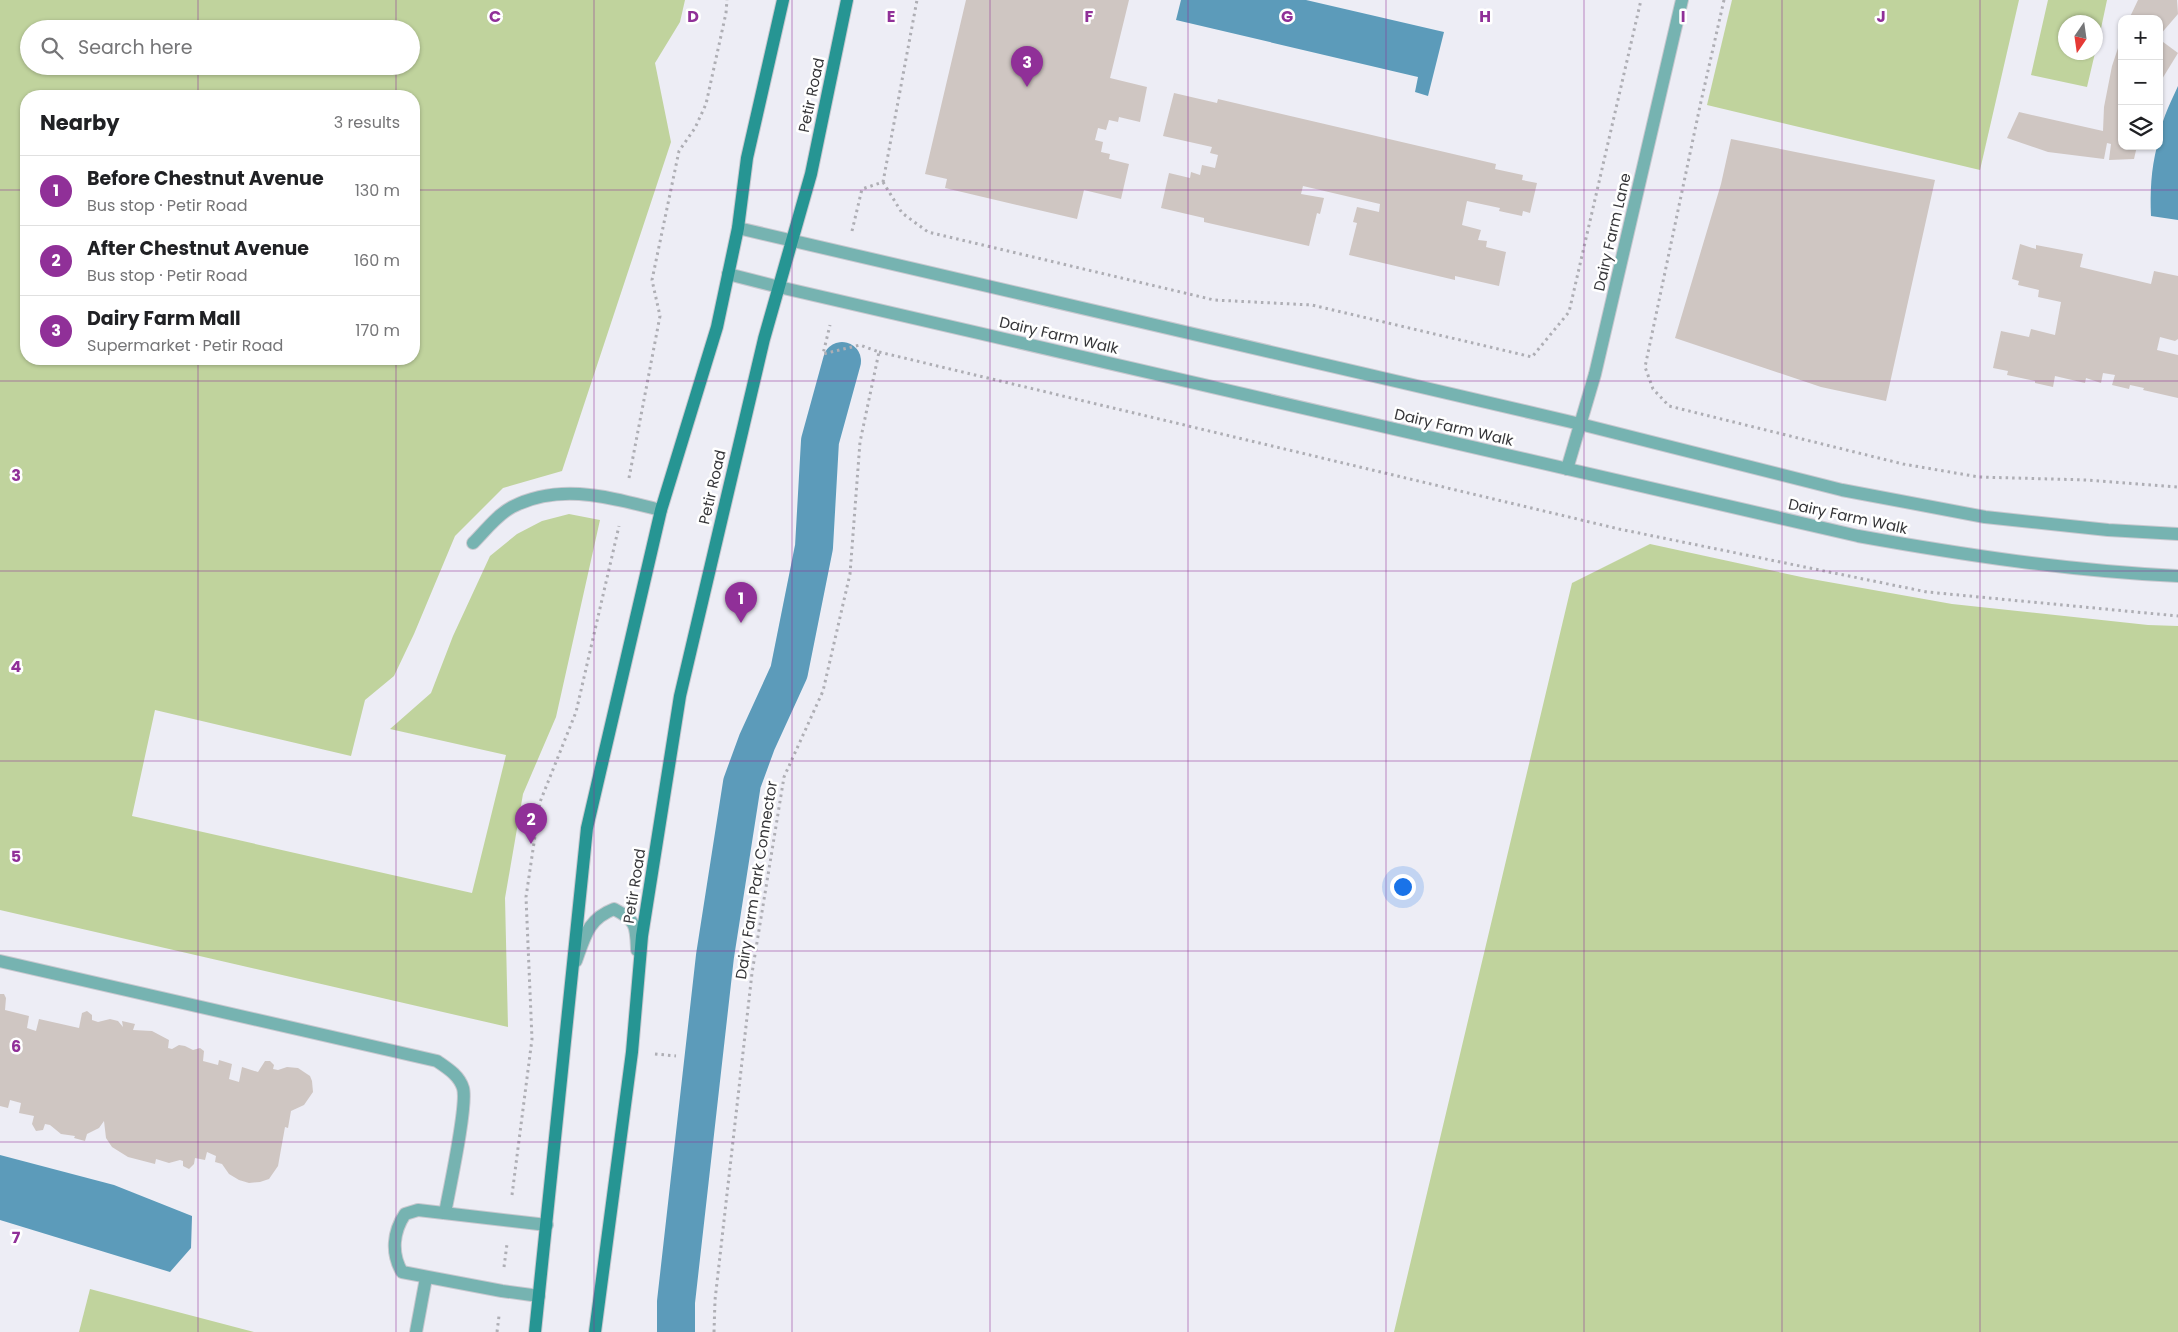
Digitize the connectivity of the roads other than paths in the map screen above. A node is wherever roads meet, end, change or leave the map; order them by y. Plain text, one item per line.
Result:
1 (783, 0) edge
2 (846, 0) edge
3 (1682, 0) edge
4 (738, 228) junction
5 (792, 240) junction
6 (728, 274) junction
7 (779, 288) junction
8 (1580, 424) junction
9 (1567, 469) junction
10 (661, 510) junction
11 (2178, 534) edge
12 (473, 543) dead end
13 (2178, 576) edge
14 (0, 961) edge
15 (572, 975) junction
16 (638, 988) junction
17 (445, 1213) junction
18 (547, 1225) junction
19 (426, 1278) junction
20 (539, 1296) junction
21 (416, 1332) edge
22 (535, 1332) edge
23 (595, 1332) edge

1 - 4 main road, Petir Road
2 - 5 main road, Petir Road
3 - 8 street, Dairy Farm Lane
4 - 5 street, Dairy Farm Walk
4 - 6 main road, Petir Road
5 - 7 main road, Petir Road
5 - 8 street, Dairy Farm Walk
6 - 7 street, Dairy Farm Walk
6 - 10 main road, Petir Road
7 - 9 street, Dairy Farm Walk
7 - 16 main road, Petir Road
8 - 9 street, Dairy Farm Lane
8 - 11 street, Dairy Farm Walk
9 - 13 street, Dairy Farm Walk
10 - 12 street
10 - 15 main road, Petir Road
14 - 17 street
15 - 16 street, Petir Road
15 - 18 main road, Petir Road
16 - 23 main road, Petir Road
17 - 18 street
17 - 19 street
18 - 20 main road, Petir Road
19 - 20 street
19 - 21 street
20 - 22 main road, Petir Road

